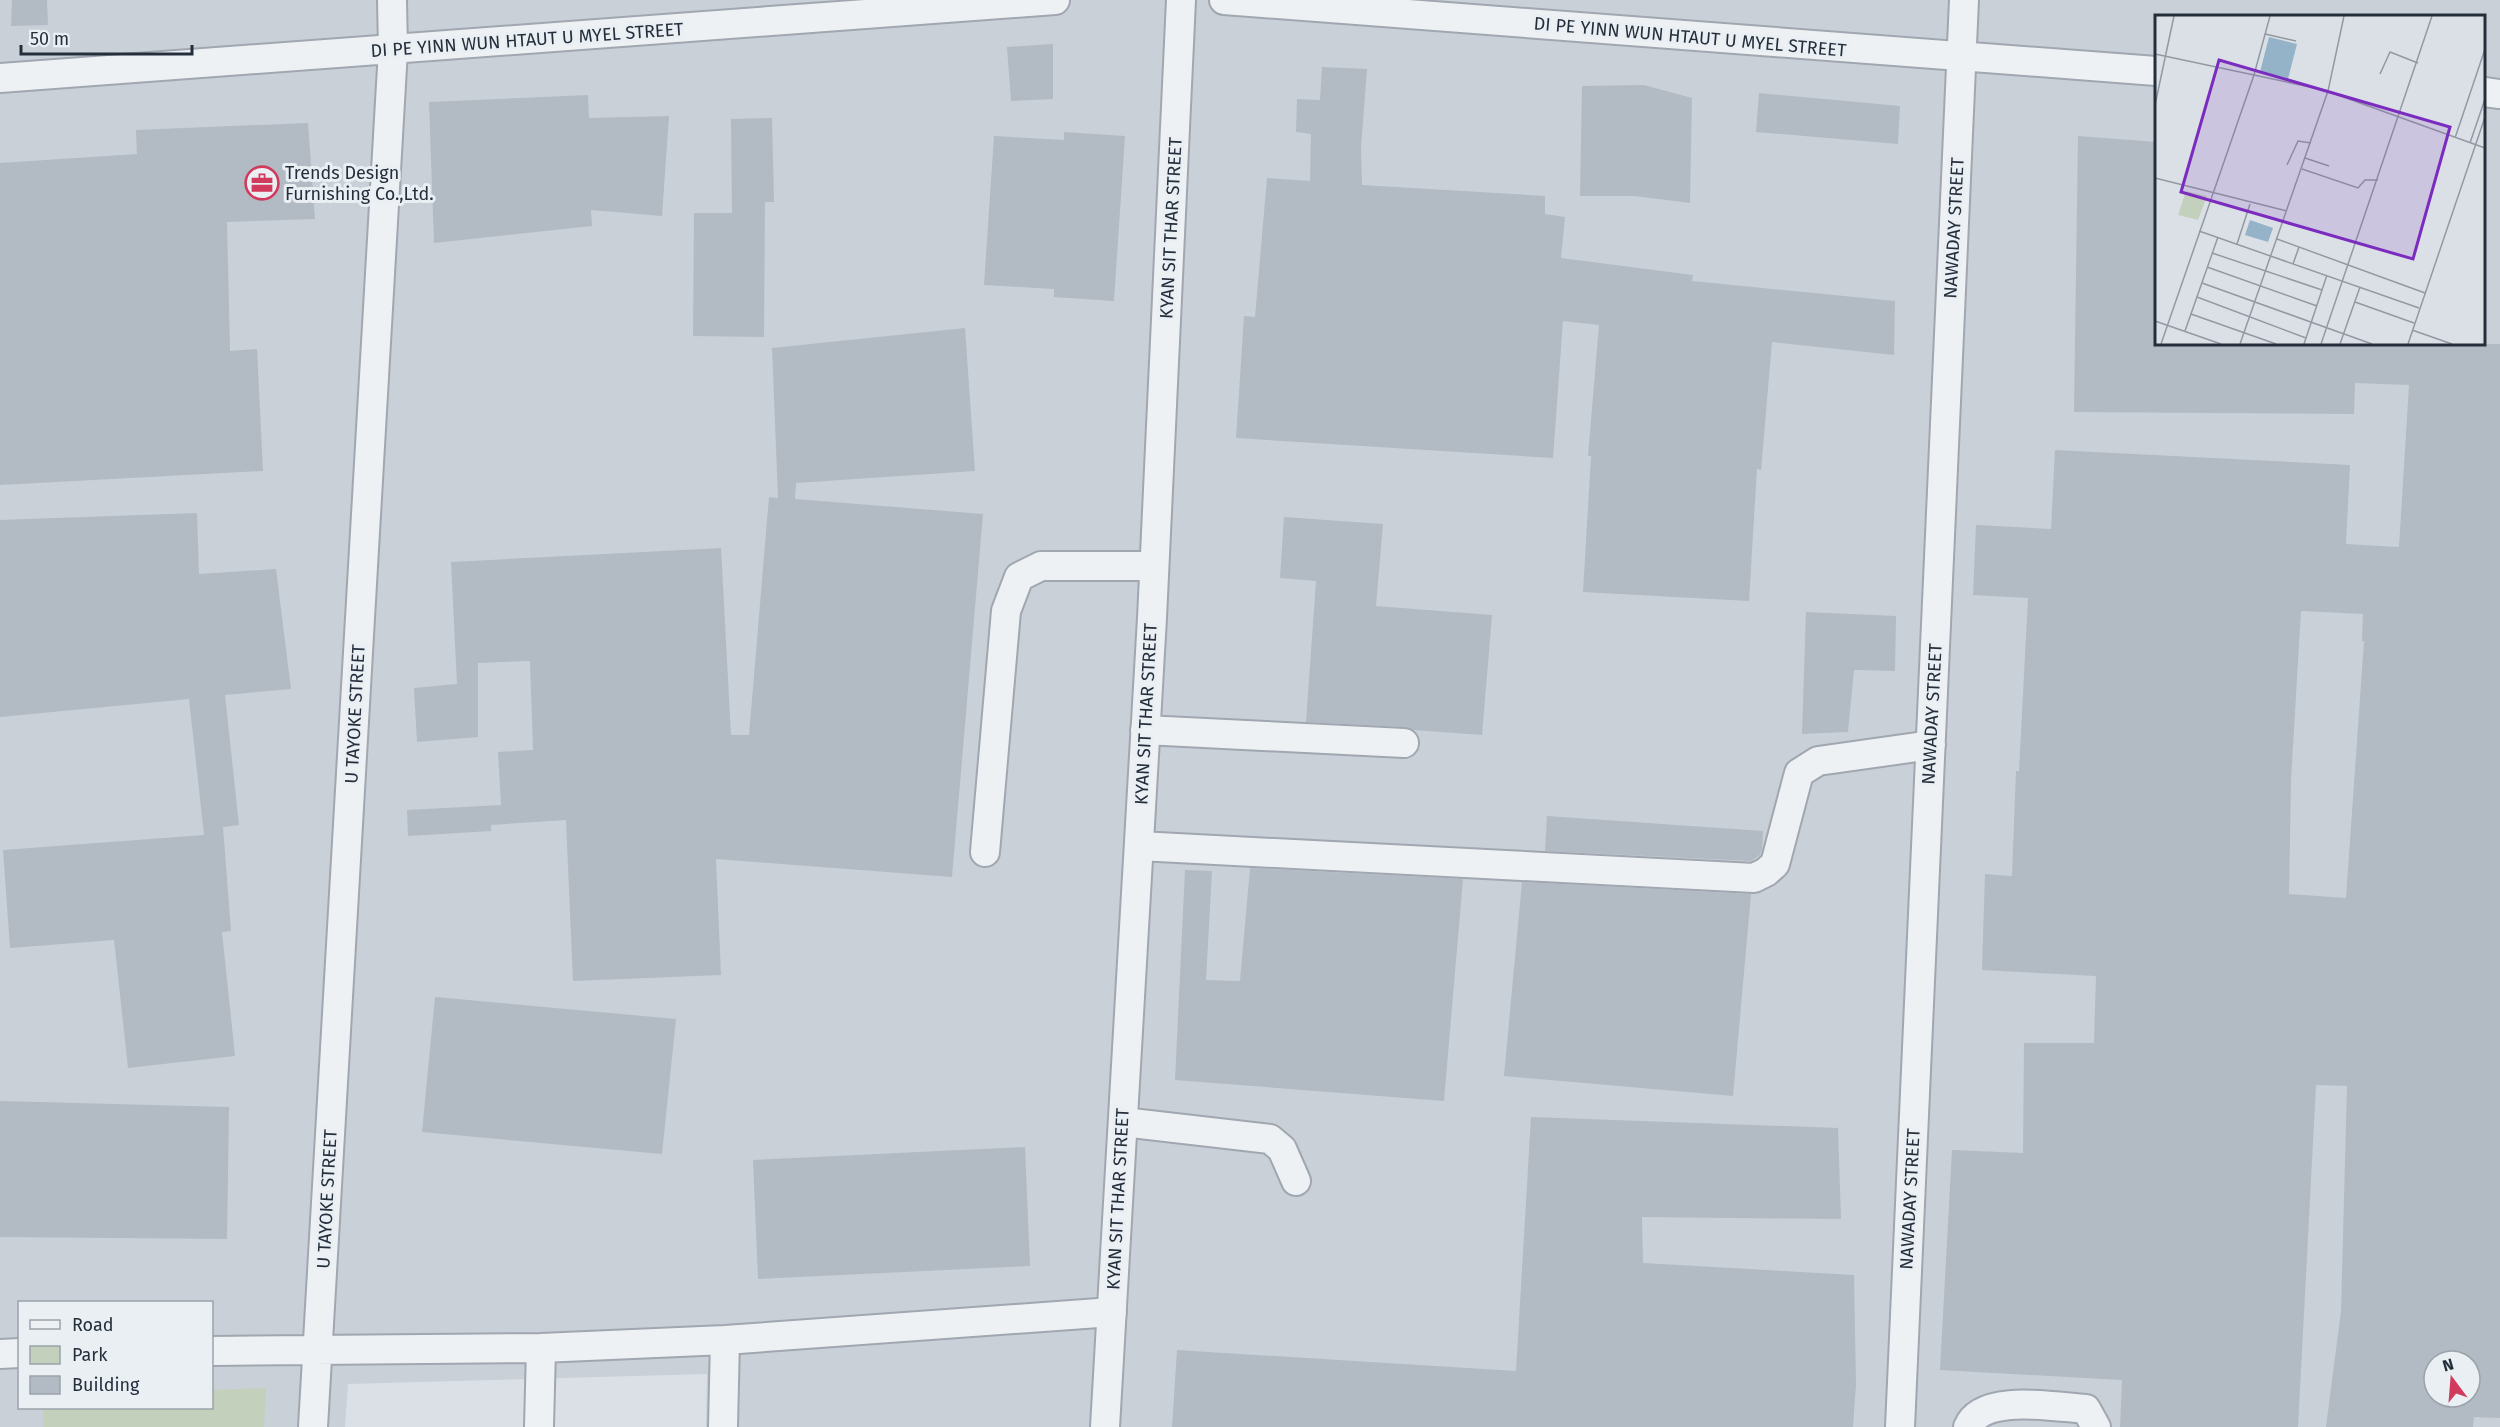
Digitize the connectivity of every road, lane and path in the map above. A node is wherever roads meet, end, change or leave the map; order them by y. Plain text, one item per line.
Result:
1 (392, 0) edge
2 (1055, 0) edge
3 (1181, 0) edge
4 (1224, 0) edge
5 (1964, 0) edge
6 (393, 50) junction
7 (1961, 58) junction
8 (2155, 71) edge
9 (0, 78) edge
10 (2485, 92) edge
11 (2500, 93) edge
12 (1154, 566) junction
13 (1145, 730) junction
14 (1404, 743) dead end
15 (1931, 745) junction
16 (1139, 846) junction
17 (985, 852) dead end
18 (1123, 1122) junction
19 (1296, 1181) dead end
20 (1112, 1312) junction
21 (725, 1340) junction
22 (541, 1348) junction
23 (318, 1350) junction
24 (213, 1351) edge
25 (18, 1353) edge
26 (0, 1354) edge
27 (313, 1427) edge
28 (539, 1427) edge
29 (723, 1427) edge
30 (1105, 1427) edge
31 (1900, 1427) edge
32 (1968, 1427) edge
33 (2096, 1427) edge

1 - 6 street, U TAYOKE STREET
2 - 6 street, DI PE YINN WUN HTAUT U MYEL STREET
3 - 12 street, KYAN SIT THAR STREET
4 - 7 street, DI PE YINN WUN HTAUT U MYEL STREET
5 - 7 street, NAWADAY STREET
6 - 9 street, DI PE YINN WUN HTAUT U MYEL STREET
6 - 23 street, U TAYOKE STREET
7 - 8 street, DI PE YINN WUN HTAUT U MYEL STREET
7 - 15 street, NAWADAY STREET
10 - 11 street
12 - 13 street, KYAN SIT THAR STREET
12 - 17 street
13 - 14 street
13 - 16 street, KYAN SIT THAR STREET
15 - 16 street
15 - 31 street, NAWADAY STREET
16 - 18 street, KYAN SIT THAR STREET
18 - 19 street
18 - 20 street, KYAN SIT THAR STREET
20 - 21 street
20 - 30 street, KYAN SIT THAR STREET
21 - 22 street
21 - 29 street
22 - 23 street
22 - 28 street
23 - 24 street
23 - 27 street, U TAYOKE STREET
25 - 26 street
32 - 33 street

